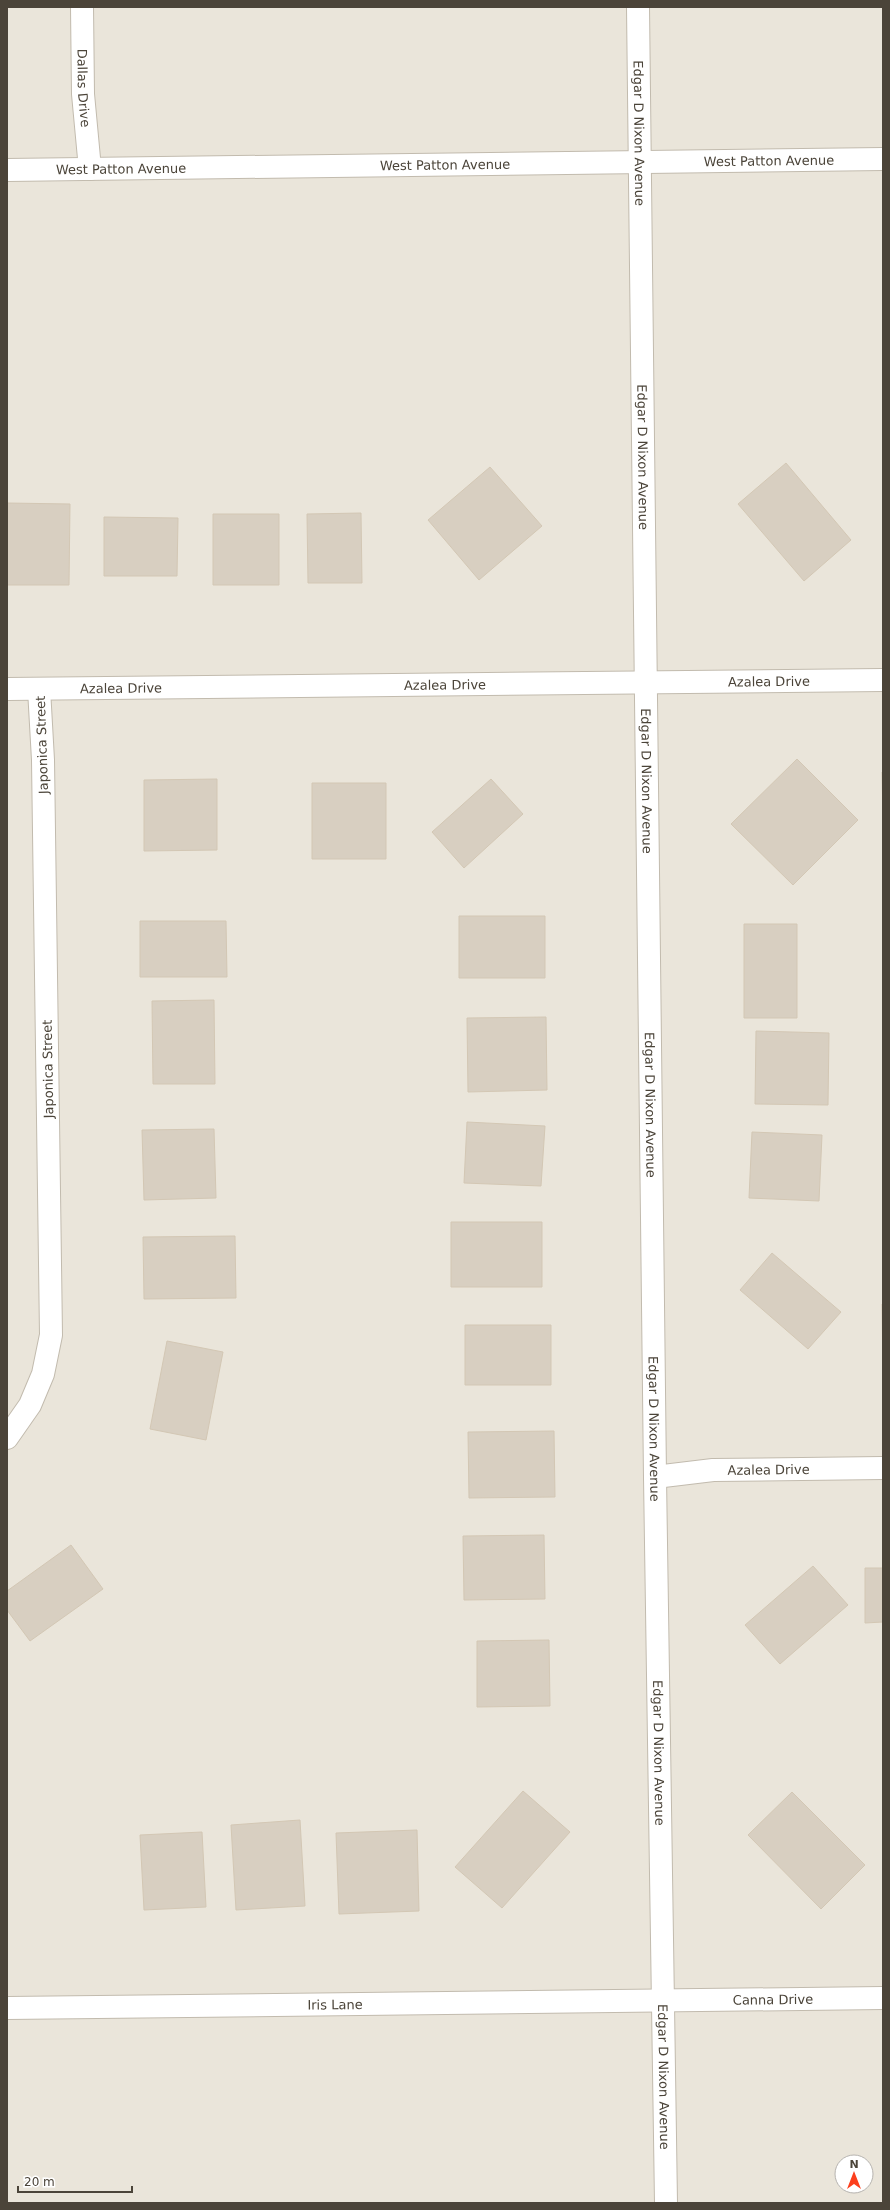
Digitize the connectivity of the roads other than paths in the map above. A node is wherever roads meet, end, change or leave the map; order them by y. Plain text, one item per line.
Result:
1 (82, 7) edge
2 (638, 7) edge
3 (883, 159) edge
4 (640, 162) junction
5 (90, 169) junction
6 (7, 170) edge
7 (883, 680) edge
8 (645, 682) junction
9 (7, 689) edge
10 (39, 689) junction
11 (7, 1438) edge
12 (883, 1468) edge
13 (654, 1477) junction
14 (883, 1998) edge
15 (662, 2000) junction
16 (7, 2008) edge
17 (666, 2203) edge

1 - 5 street, Dallas Drive
2 - 4 street, Edgar D Nixon Avenue
3 - 4 street, West Patton Avenue
4 - 5 street, West Patton Avenue
4 - 8 street, Edgar D Nixon Avenue
5 - 6 street, West Patton Avenue
7 - 8 street, Azalea Drive
8 - 10 street, Azalea Drive
8 - 13 street, Edgar D Nixon Avenue
9 - 10 street, Azalea Drive
10 - 11 street, Japonica Street
12 - 13 street, Azalea Drive
13 - 15 street, Edgar D Nixon Avenue
14 - 15 street, Canna Drive
15 - 16 street, Iris Lane
15 - 17 street, Edgar D Nixon Avenue

